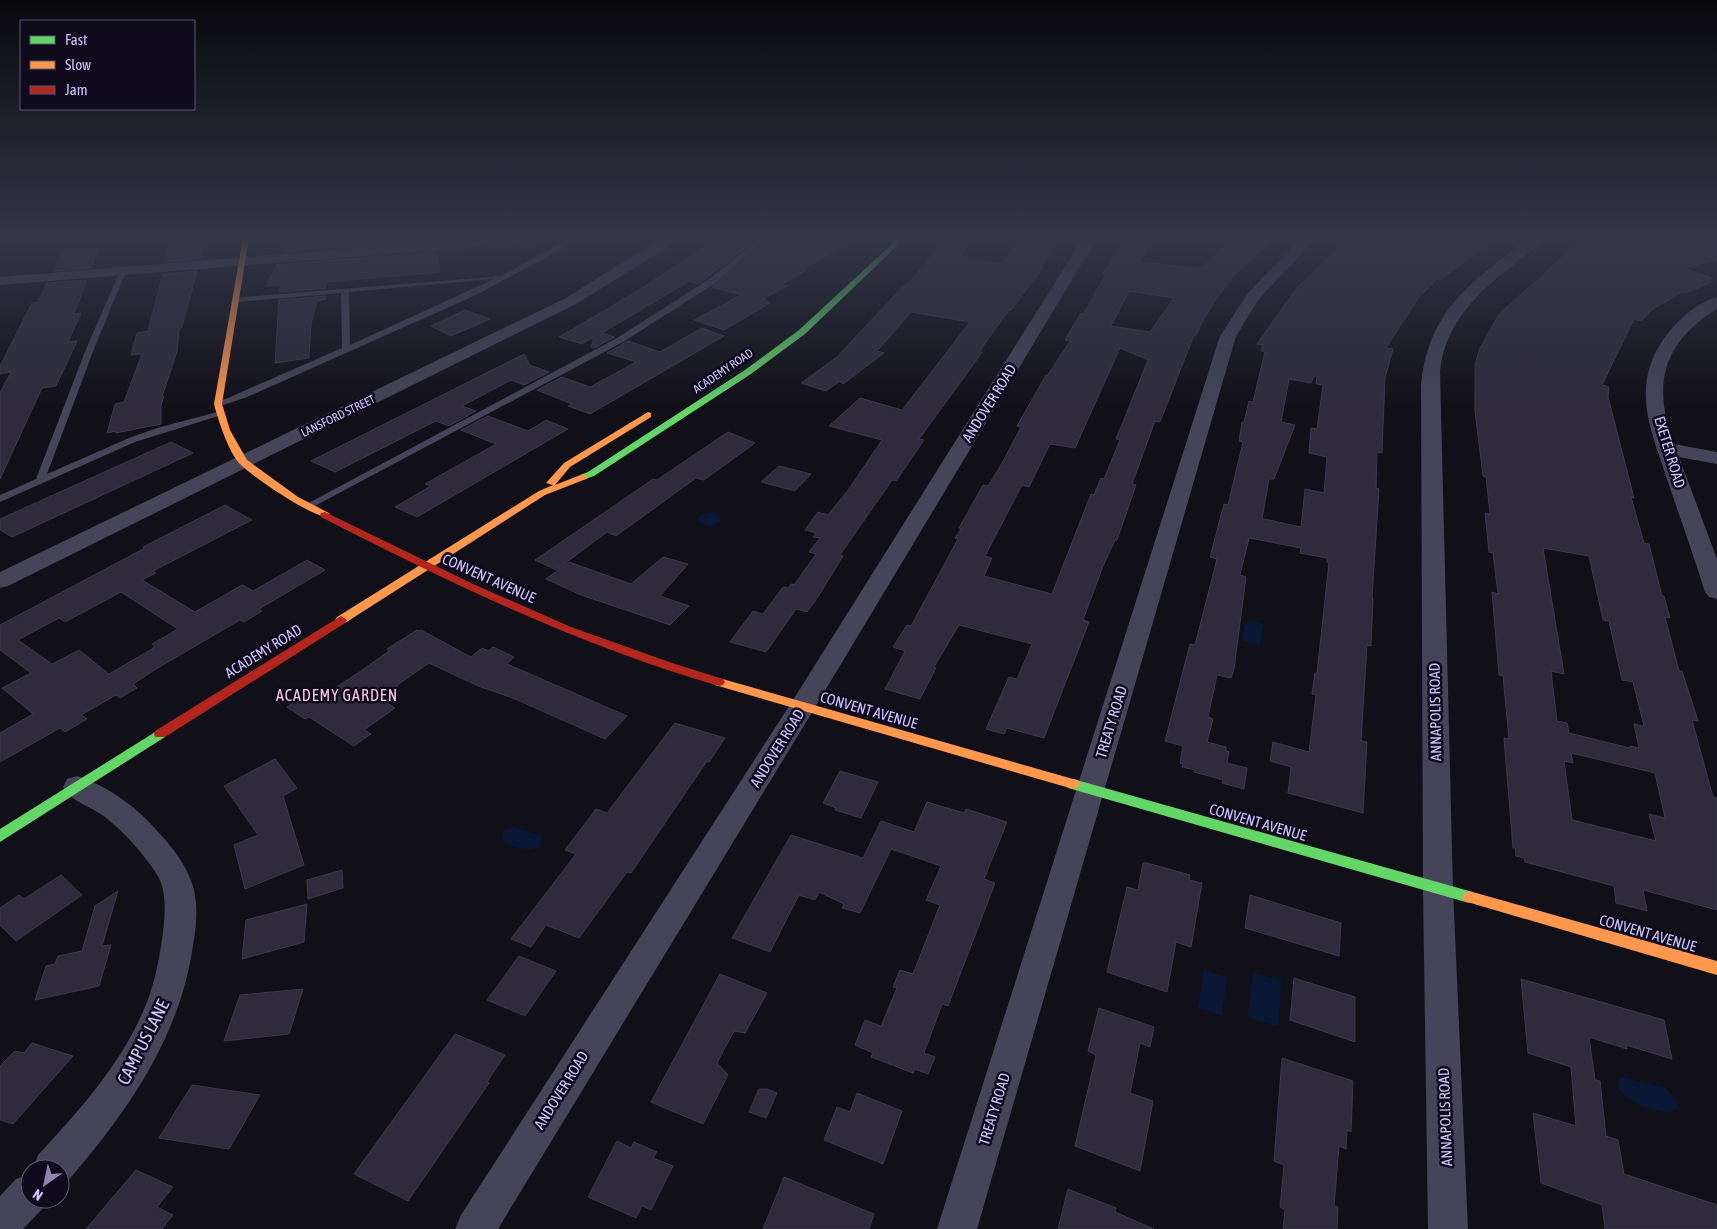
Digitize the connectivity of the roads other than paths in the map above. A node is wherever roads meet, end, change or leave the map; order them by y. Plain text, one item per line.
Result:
1 (112, 295) edge
2 (237, 295) edge
3 (287, 295) edge
4 (345, 295) edge
5 (464, 295) edge
6 (581, 295) edge
7 (690, 295) edge
8 (843, 295) edge
9 (1055, 295) edge
10 (1254, 295) edge
11 (1468, 295) edge
12 (236, 300) junction
13 (1717, 302) edge
14 (346, 349) junction
15 (219, 409) junction
16 (657, 409) dead end
17 (1668, 450) junction
18 (1717, 458) edge
19 (243, 462) junction
20 (40, 481) junction
21 (542, 493) junction
22 (0, 499) edge
23 (308, 506) junction
24 (424, 566) junction
25 (0, 580) edge
26 (1715, 580) edge
27 (802, 707) junction
28 (77, 787) junction
29 (1091, 790) junction
30 (0, 836) edge
31 (1438, 889) junction
32 (1717, 968) edge
33 (61, 1159) edge
34 (20, 1203) edge
35 (0, 1225) edge
36 (475, 1229) edge
37 (957, 1229) edge
38 (1448, 1229) edge

1 - 20 lane
2 - 12 street
3 - 12 lane
4 - 14 lane
5 - 14 lane
6 - 19 street, LANSFORD STREET
7 - 23 lane
8 - 21 street, ACADEMY ROAD
9 - 27 street, ANDOVER ROAD
10 - 29 street, TREATY ROAD
11 - 31 street, ANNAPOLIS ROAD
12 - 15 street
13 - 17 street, EXETER ROAD
14 - 15 lane
15 - 19 street, CONVENT AVENUE
15 - 20 lane
16 - 21 street, ACADEMY ROAD
17 - 18 street
17 - 26 street, EXETER ROAD
19 - 23 street, CONVENT AVENUE
19 - 25 street, LANSFORD STREET
20 - 22 lane
21 - 24 street, ACADEMY ROAD
23 - 24 street, CONVENT AVENUE
24 - 27 street, CONVENT AVENUE
24 - 28 street, ACADEMY ROAD
27 - 29 street, CONVENT AVENUE
27 - 36 street, ANDOVER ROAD
28 - 30 street, ACADEMY ROAD
28 - 33 street, CAMPUS LANE
29 - 31 street, CONVENT AVENUE
29 - 37 street, TREATY ROAD
31 - 32 street, CONVENT AVENUE
31 - 38 street, ANNAPOLIS ROAD
34 - 35 street

